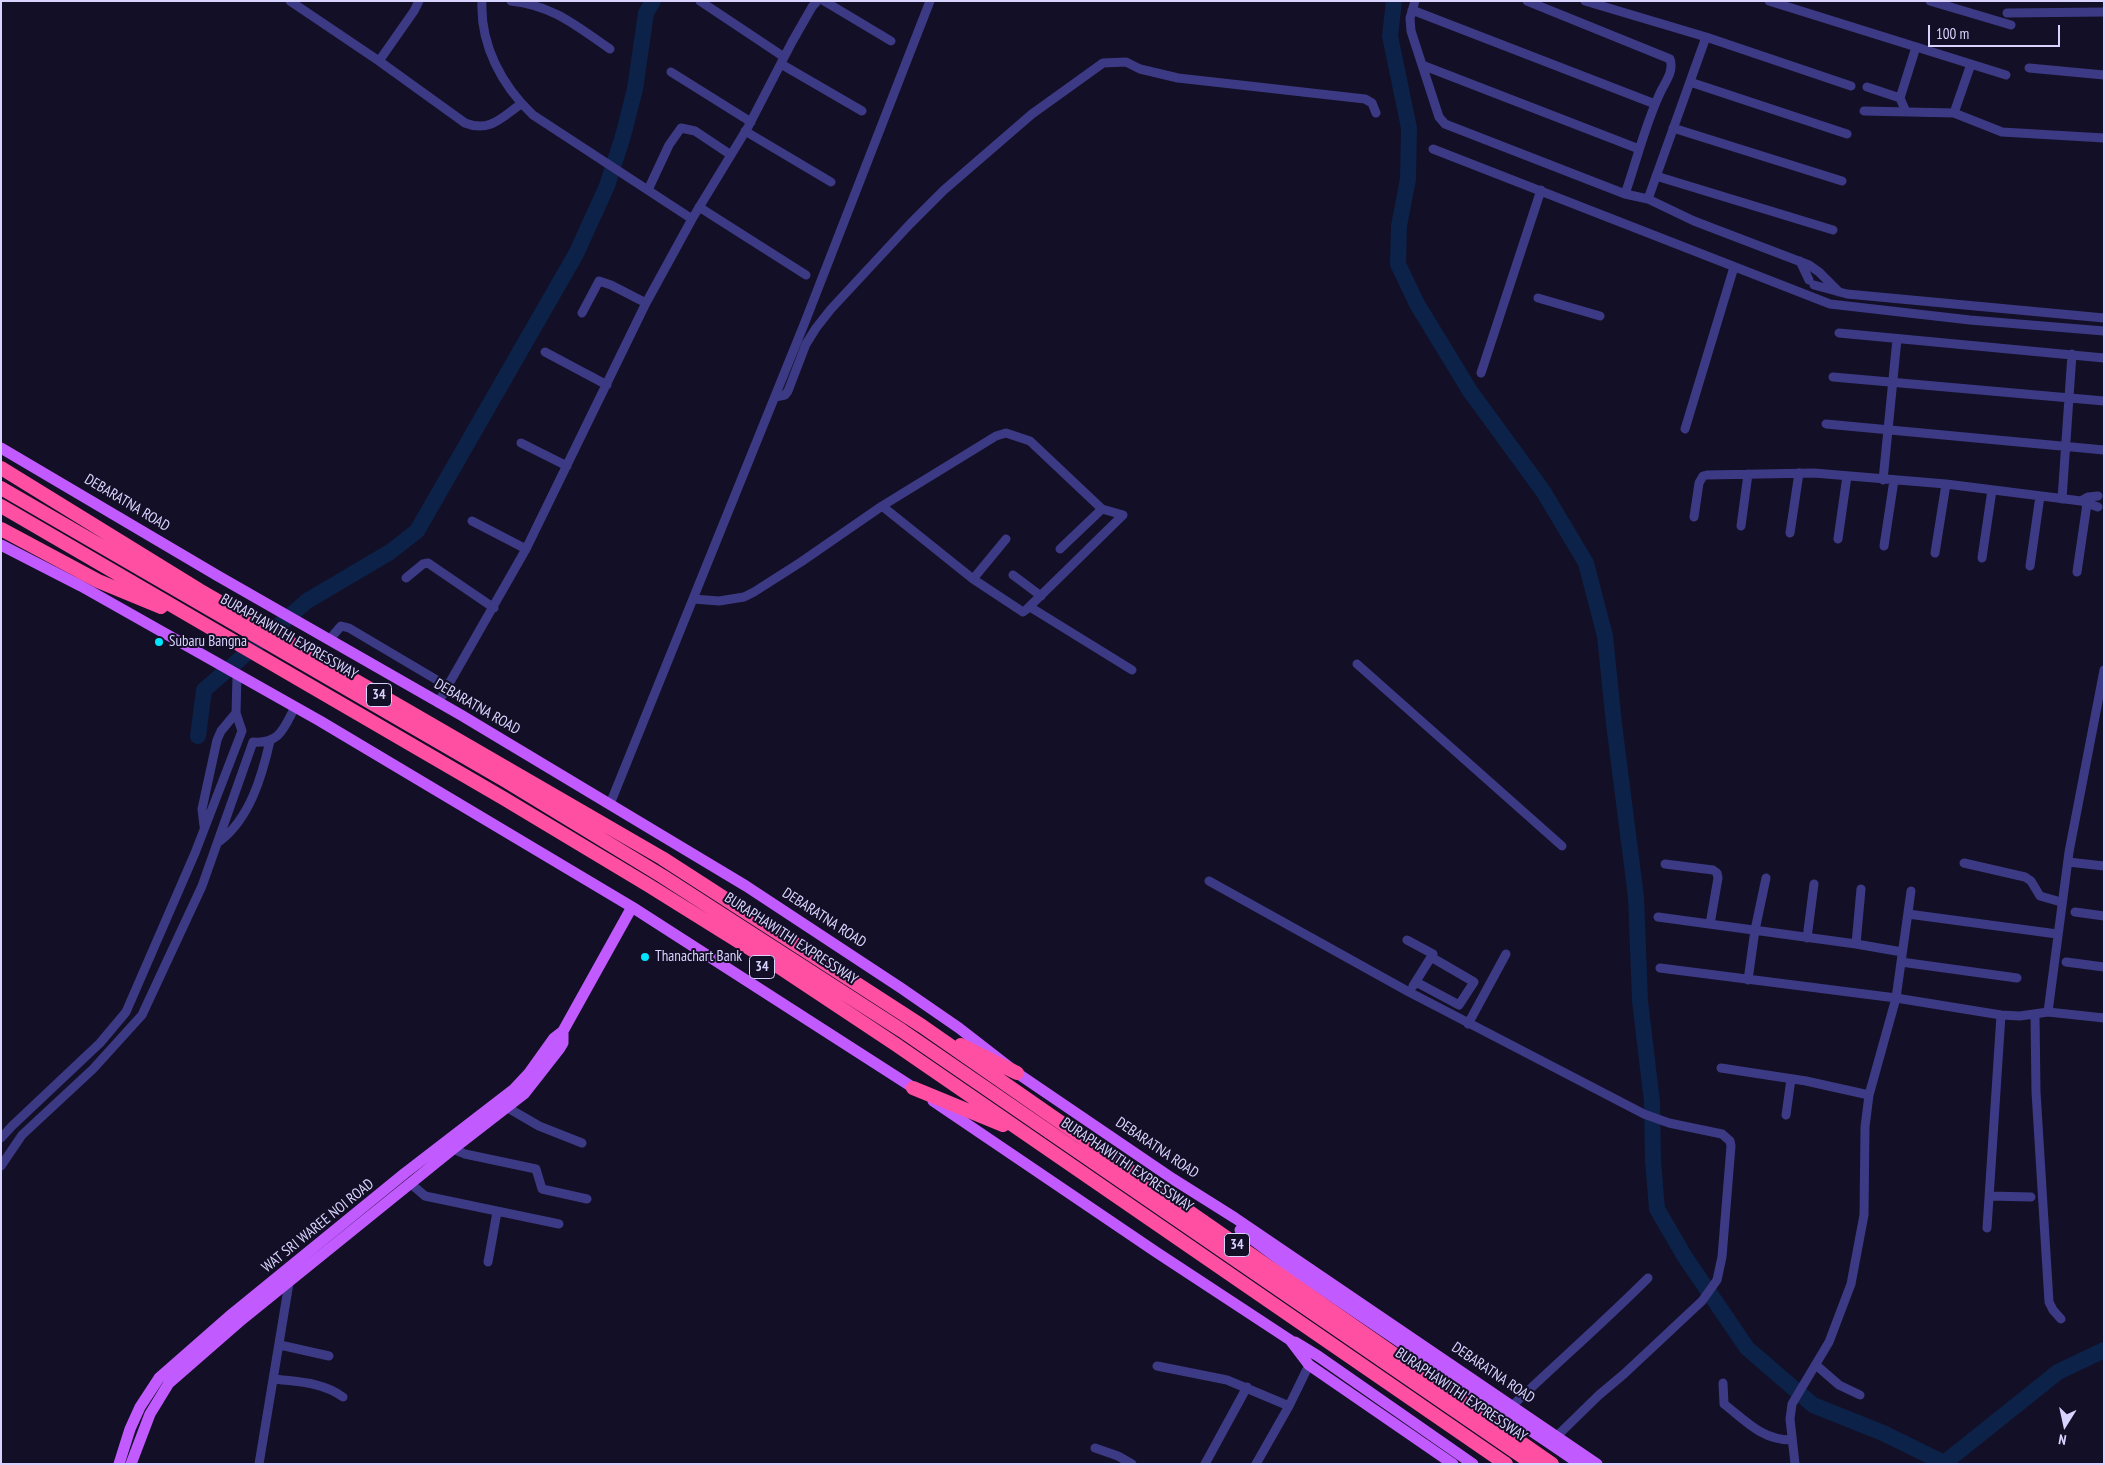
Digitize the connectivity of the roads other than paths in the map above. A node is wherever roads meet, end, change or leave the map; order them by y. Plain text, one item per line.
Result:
1 (290, 1) edge
2 (419, 1) edge
3 (482, 1) edge
4 (511, 1) edge
5 (700, 1) edge
6 (824, 1) edge
7 (930, 1) edge
8 (1527, 1) edge
9 (1584, 1) edge
10 (1769, 1) edge
11 (1930, 1) edge
12 (812, 3) edge
13 (1779, 3) edge
14 (1414, 6) edge
15 (2104, 12) edge
16 (2007, 13) dead end
17 (2011, 25) dead end
18 (1706, 37) junction
19 (891, 41) dead end
20 (1916, 47) junction
21 (610, 49) dead end
22 (783, 60) junction
23 (379, 61) junction
24 (1971, 64) junction
25 (1422, 65) junction
26 (2029, 68) dead end
27 (671, 72) dead end
28 (2006, 75) dead end
29 (2104, 75) edge
30 (1690, 82) junction
31 (1851, 86) dead end
32 (1867, 87) dead end
33 (1900, 98) junction
34 (521, 104) junction
35 (1655, 104) junction
36 (862, 111) dead end
37 (1864, 111) dead end
38 (1906, 112) junction
39 (1376, 113) dead end
40 (1954, 113) junction
41 (751, 122) junction
42 (1673, 128) junction
43 (745, 131) junction
44 (1847, 134) dead end
45 (2104, 138) edge
46 (1433, 149) dead end
47 (1640, 149) junction
48 (731, 154) junction
49 (1656, 176) junction
50 (1842, 181) dead end
51 (831, 182) dead end
52 (648, 190) junction
53 (1541, 190) junction
54 (1625, 194) junction
55 (1648, 199) junction
56 (699, 208) junction
57 (692, 219) junction
58 (1833, 230) dead end
59 (1800, 262) junction
60 (1734, 267) junction
61 (806, 275) dead end
62 (1839, 292) junction
63 (1538, 298) dead end
64 (646, 303) junction
65 (582, 313) dead end
66 (1600, 316) dead end
67 (2104, 318) edge
68 (2104, 331) edge
69 (1839, 333) dead end
70 (1897, 339) junction
71 (545, 352) dead end
72 (2072, 354) junction
73 (2104, 358) edge
74 (1480, 373) dead end
75 (1833, 377) dead end
76 (1893, 384) junction
77 (607, 385) junction
78 (775, 397) junction
79 (2070, 398) junction
80 (2104, 401) edge
81 (1826, 424) dead end
82 (1685, 429) dead end
83 (1888, 431) junction
84 (521, 443) dead end
85 (2067, 446) junction
86 (1, 448) edge
87 (2104, 450) edge
88 (1, 466) edge
89 (567, 466) junction
90 (1799, 473) junction
91 (1748, 474) junction
92 (1847, 476) junction
93 (1883, 480) junction
94 (1894, 480) junction
95 (1946, 484) junction
96 (1, 488) edge
97 (1992, 490) junction
98 (2040, 496) junction
99 (2098, 496) dead end
100 (2062, 498) junction
101 (2085, 501) junction
102 (1, 506) edge
103 (882, 506) junction
104 (2098, 507) dead end
105 (1102, 509) junction
106 (1, 513) edge
107 (1694, 517) dead end
108 (472, 522) dead end
109 (1740, 526) dead end
110 (1, 529) edge
111 (1790, 533) dead end
112 (42, 537) junction
113 (1006, 538) dead end
114 (1838, 539) dead end
115 (1, 545) edge
116 (1884, 546) dead end
117 (526, 548) junction
118 (1060, 548) dead end
119 (1935, 553) dead end
120 (1982, 558) dead end
121 (2030, 566) dead end
122 (2078, 572) dead end
123 (56, 573) junction
124 (1013, 575) dead end
125 (406, 578) dead end
126 (973, 579) junction
127 (1041, 596) junction
128 (693, 599) junction
129 (198, 602) junction
130 (1030, 607) junction
131 (494, 608) junction
132 (190, 616) junction
133 (330, 640) junction
134 (1357, 664) dead end
135 (1132, 670) dead end
136 (2104, 670) edge
137 (237, 676) junction
138 (447, 686) junction
139 (438, 703) junction
140 (2101, 703) edge
141 (295, 707) junction
142 (236, 713) junction
143 (242, 731) junction
144 (270, 741) junction
145 (253, 742) junction
146 (610, 804) junction
147 (204, 828) junction
148 (219, 842) junction
149 (1562, 846) dead end
150 (2068, 862) junction
151 (1964, 863) dead end
152 (1665, 864) dead end
153 (2104, 866) edge
154 (1766, 878) dead end
155 (1209, 881) dead end
156 (1814, 884) dead end
157 (1861, 889) dead end
158 (1911, 892) dead end
159 (2061, 902) junction
160 (632, 907) junction
161 (2076, 912) dead end
162 (1908, 914) junction
163 (2104, 916) edge
164 (1658, 917) dead end
165 (1710, 924) junction
166 (1755, 930) junction
167 (2057, 934) junction
168 (1807, 938) junction
169 (1406, 940) dead end
170 (1856, 944) junction
171 (1506, 954) dead end
172 (1431, 957) junction
173 (1902, 957) junction
174 (150, 958) junction
175 (2066, 962) dead end
176 (165, 965) junction
177 (2104, 967) edge
178 (1660, 968) dead end
179 (2018, 978) dead end
180 (1748, 980) junction
181 (1416, 982) junction
182 (1409, 992) junction
183 (1896, 998) junction
184 (2048, 1012) junction
185 (2001, 1015) junction
186 (2035, 1015) junction
187 (2104, 1018) edge
188 (1468, 1024) junction
189 (922, 1026) junction
190 (563, 1031) junction
191 (1721, 1068) dead end
192 (1018, 1072) junction
193 (1791, 1079) junction
194 (913, 1088) junction
195 (1869, 1095) junction
196 (508, 1108) junction
197 (1786, 1115) dead end
198 (1004, 1125) junction
199 (1, 1138) edge
200 (582, 1143) dead end
201 (453, 1149) junction
202 (1, 1166) edge
203 (1173, 1179) junction
204 (411, 1184) junction
205 (1990, 1196) junction
206 (2031, 1197) dead end
207 (587, 1199) dead end
208 (497, 1212) junction
209 (559, 1224) dead end
210 (1988, 1228) dead end
211 (488, 1262) dead end
212 (1648, 1278) dead end
213 (289, 1283) junction
214 (2061, 1319) dead end
215 (1290, 1340) junction
216 (280, 1345) junction
217 (329, 1356) dead end
218 (1309, 1365) junction
219 (1816, 1365) junction
220 (1157, 1366) dead end
221 (274, 1379) junction
222 (1723, 1383) dead end
223 (1247, 1387) junction
224 (1860, 1395) dead end
225 (343, 1397) dead end
226 (1289, 1406) junction
227 (1512, 1406) junction
228 (1557, 1436) junction
229 (1791, 1440) junction
230 (1095, 1448) dead end
231 (119, 1464) edge
232 (131, 1464) edge
233 (258, 1464) edge
234 (1132, 1464) edge
235 (1205, 1464) edge
236 (1256, 1464) edge
237 (1452, 1464) edge
238 (1473, 1464) edge
239 (1497, 1464) edge
240 (1506, 1464) edge
241 (1533, 1464) edge
242 (1552, 1464) edge
243 (1580, 1464) edge
244 (1597, 1464) edge
245 (1795, 1464) edge

1 - 23 street
2 - 23 street
3 - 34 street
4 - 21 street
5 - 22 street
6 - 19 street
7 - 78 street
8 - 35 street
9 - 18 street
10 - 13 street
11 - 17 street
12 - 22 street
13 - 20 street
14 - 25 street
14 - 35 street
15 - 16 street
18 - 30 street
18 - 31 street
20 - 24 street
20 - 33 street
22 - 36 street
22 - 41 street
23 - 34 street
24 - 28 street
24 - 40 street
25 - 47 street
25 - 54 street
26 - 29 street
27 - 41 street
30 - 42 street
30 - 44 street
32 - 33 street
33 - 38 street
34 - 52 street
35 - 47 street
37 - 38 street
38 - 40 street
39 - 78 street
40 - 45 street
41 - 43 street
42 - 49 street
42 - 50 street
43 - 48 street
43 - 51 street
46 - 53 street
47 - 54 street
48 - 52 street
48 - 56 street
49 - 55 street
49 - 58 street
52 - 57 street
53 - 60 street
53 - 74 street
54 - 55 street
55 - 59 street
56 - 57 street
56 - 61 street
57 - 64 street
59 - 62 street
59 - 62 street
60 - 68 street
60 - 82 street
62 - 67 street
63 - 66 street
64 - 65 street
64 - 77 street
69 - 70 street
70 - 72 street
70 - 76 street
71 - 77 street
72 - 73 street
72 - 79 street
75 - 76 street
76 - 79 street
76 - 83 street
77 - 89 street
78 - 128 street
79 - 80 street
79 - 85 street
81 - 83 street
83 - 85 street
83 - 93 street
84 - 89 street
85 - 87 street
85 - 100 street
86 - 133 main road, DEBARATNA ROAD / 34
88 - 129 highway
88 - 189 highway, 34
89 - 117 street
90 - 91 street
90 - 92 street
90 - 111 street
91 - 107 street
91 - 109 street
92 - 93 street
92 - 114 street
93 - 94 street
94 - 95 street
94 - 116 street
95 - 97 street
95 - 119 street
96 - 129 highway, BURAPHAWITHI EXPRESSWAY
97 - 98 street
97 - 120 street
98 - 100 street
98 - 121 street
99 - 101 street
100 - 101 street
101 - 104 street
101 - 122 street
102 - 132 highway, BURAPHAWITHI EXPRESSWAY
103 - 105 street
103 - 126 street
103 - 128 street
105 - 118 street
105 - 127 street
106 - 112 highway, 34
108 - 117 street
110 - 132 highway
112 - 123 main road
112 - 198 highway, 34
113 - 126 street
115 - 123 main road, 34
117 - 131 street
123 - 137 main road, 34
124 - 127 street
125 - 131 street
126 - 130 street
127 - 130 street
128 - 146 street
129 - 241 highway, BURAPHAWITHI EXPRESSWAY
130 - 135 street
131 - 138 street
132 - 240 highway, BURAPHAWITHI EXPRESSWAY
133 - 138 street
133 - 139 main road, DEBARATNA ROAD / 34
134 - 149 street
136 - 140 street
137 - 141 main road, 34
137 - 142 street
138 - 139 street
139 - 146 main road, DEBARATNA ROAD / 34
140 - 150 street
141 - 144 street
141 - 160 main road, 34
142 - 143 street
142 - 147 street
143 - 145 street
143 - 147 street
144 - 145 street
144 - 148 street
145 - 148 street
146 - 192 main road, DEBARATNA ROAD / 34
147 - 174 street
148 - 176 street
150 - 153 street
150 - 159 street
151 - 159 street
152 - 165 street
154 - 166 street
155 - 182 street
156 - 168 street
157 - 170 street
158 - 162 street
159 - 167 street
160 - 190 main road, WAT SRI WAREE NOI ROAD
160 - 194 main road, 34
161 - 163 street
162 - 167 street
162 - 173 street
164 - 165 street
165 - 166 street
166 - 168 street
166 - 180 street
167 - 184 street
168 - 170 street
169 - 172 street
170 - 173 street
171 - 188 street
172 - 181 street
172 - 181 street
173 - 179 street
173 - 183 street
174 - 176 street
174 - 199 street
175 - 177 street
176 - 202 street
178 - 180 street
180 - 183 street
181 - 182 street
182 - 188 street
183 - 185 street
183 - 195 street
184 - 186 street
184 - 187 street
185 - 186 street
185 - 205 street
186 - 214 street
188 - 228 street
189 - 192 highway
189 - 242 highway, 34
190 - 196 main road, WAT SRI WAREE NOI ROAD
190 - 231 main road, WAT SRI WAREE NOI ROAD
191 - 193 street
192 - 203 main road, DEBARATNA ROAD / 34
193 - 195 street
193 - 197 street
194 - 198 highway
194 - 215 main road, 34
195 - 219 street
196 - 200 street
196 - 201 main road, WAT SRI WAREE NOI ROAD
198 - 239 highway, 34
201 - 204 main road, WAT SRI WAREE NOI ROAD
201 - 207 street
203 - 227 main road, DEBARATNA ROAD / 34
203 - 243 main road
204 - 208 street
204 - 213 main road, WAT SRI WAREE NOI ROAD
205 - 206 street
205 - 210 street
208 - 209 street
208 - 211 street
212 - 227 street
213 - 216 street
213 - 232 main road, WAT SRI WAREE NOI ROAD
215 - 218 main road, 34
215 - 238 main road
216 - 217 street
216 - 221 street
218 - 226 street
218 - 237 main road, 34
219 - 224 street
219 - 229 street
220 - 223 street
221 - 225 street
221 - 233 street
222 - 229 street
223 - 226 street
223 - 235 street
226 - 236 street
227 - 228 main road, DEBARATNA ROAD / 34
228 - 244 main road, DEBARATNA ROAD / 34
229 - 245 street
230 - 234 street

